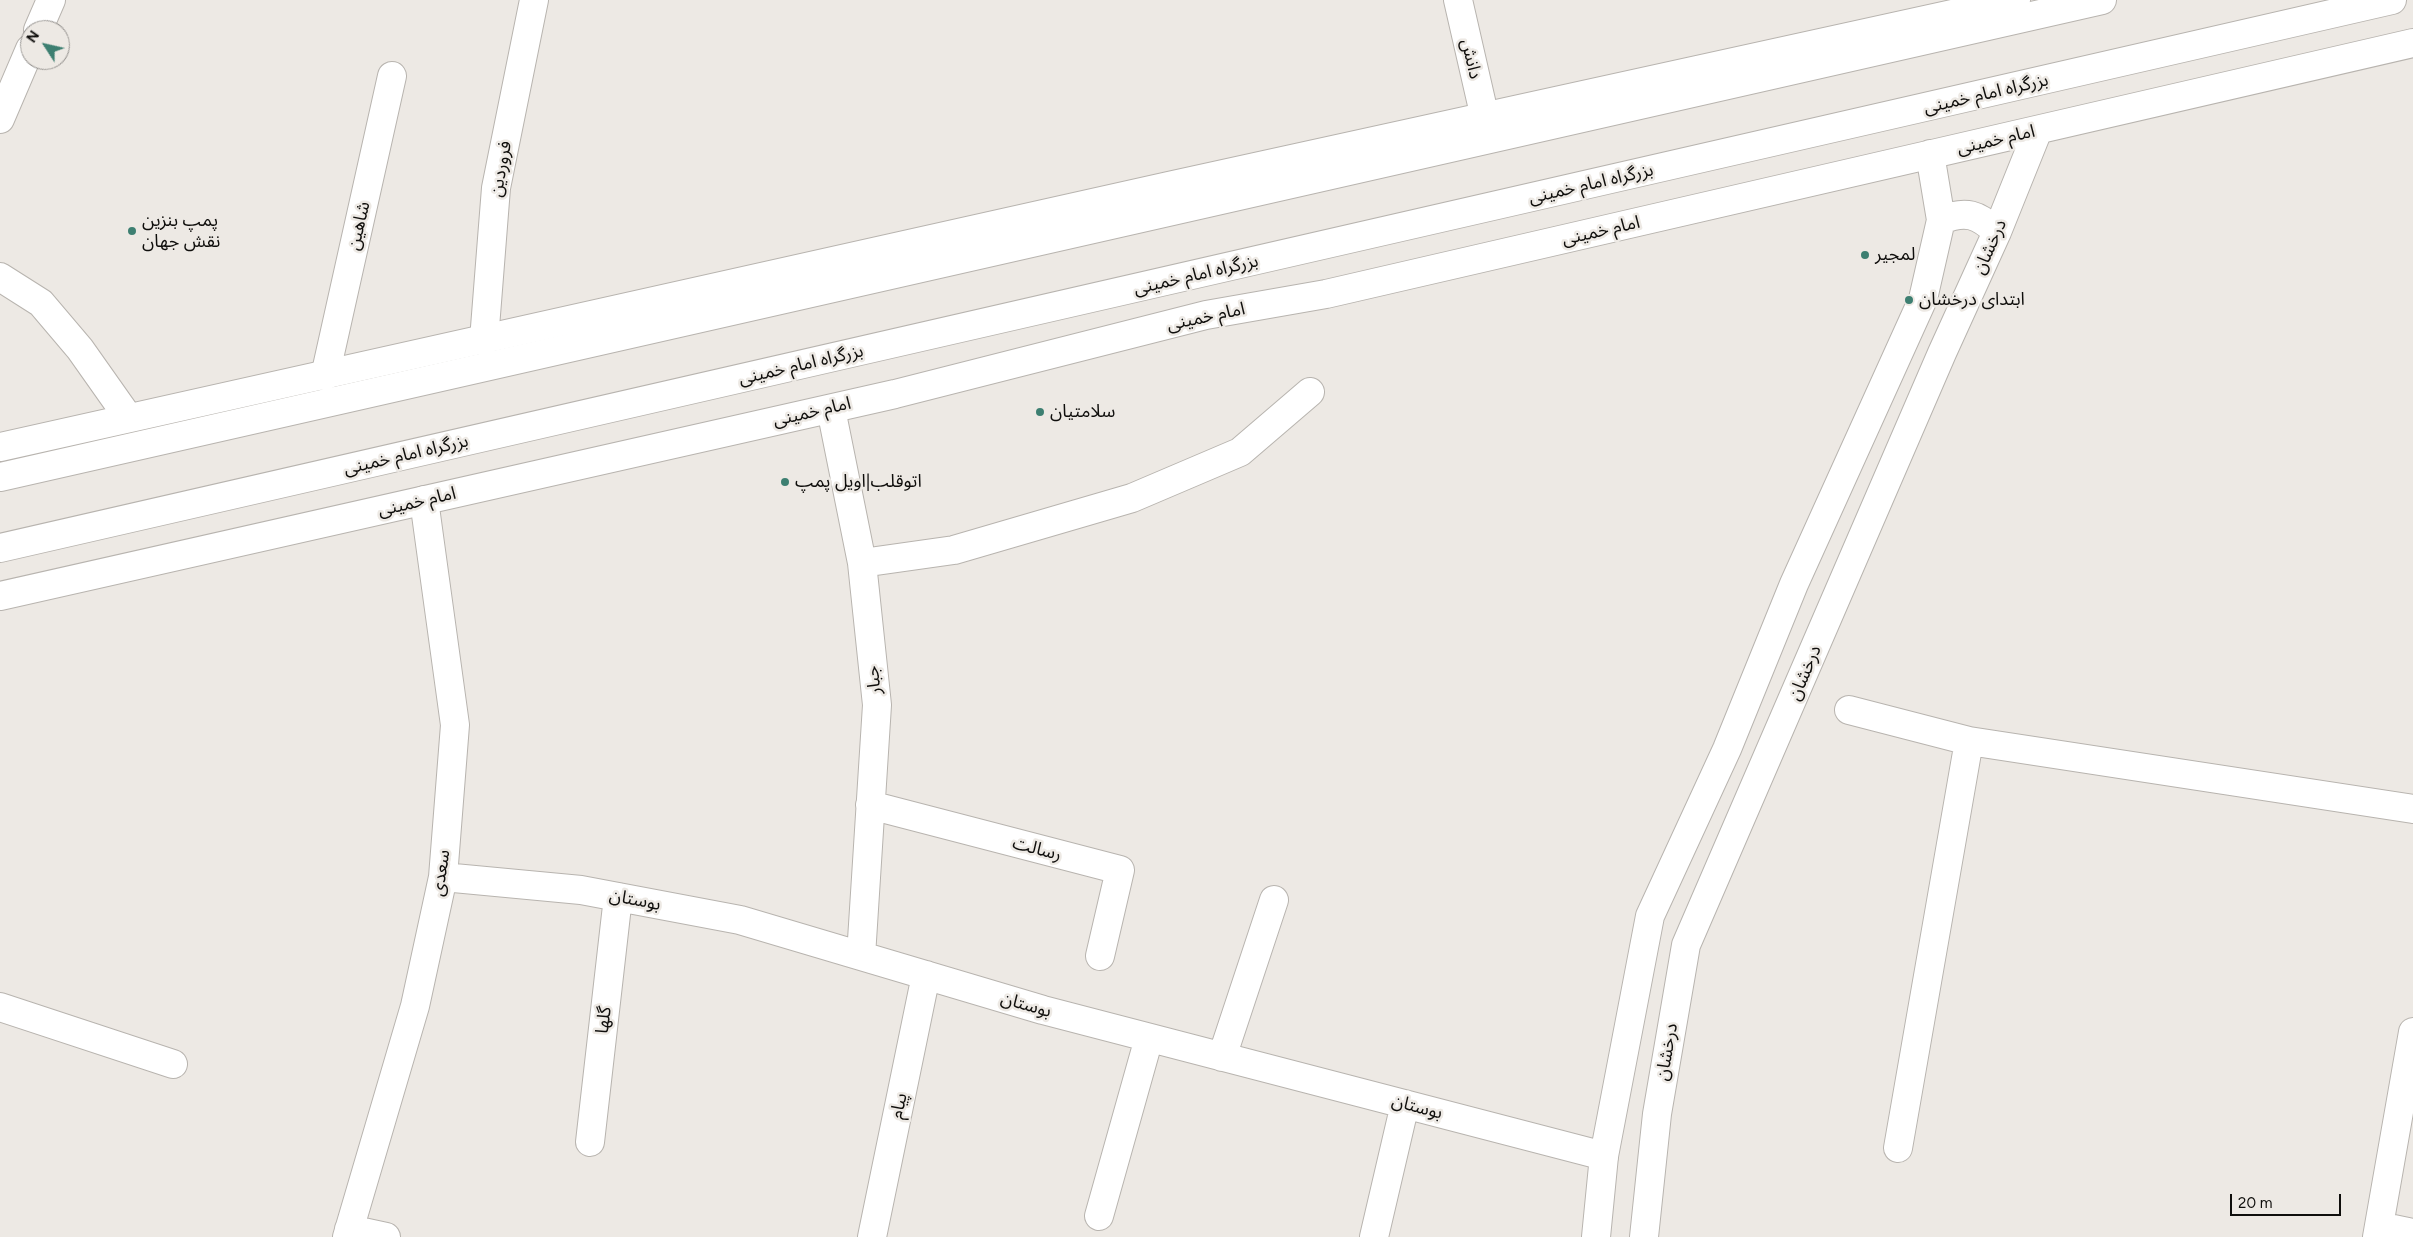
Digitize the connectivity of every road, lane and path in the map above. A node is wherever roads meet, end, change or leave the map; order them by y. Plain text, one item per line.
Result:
1 (51, 0) edge
2 (534, 0) edge
3 (1458, 0) edge
4 (2016, 0) edge
5 (2102, 0) edge
6 (2392, 0) edge
7 (1969, 6) edge
8 (42, 20) edge
9 (2413, 43) edge
10 (21, 70) edge
11 (392, 76) dead end
12 (1485, 118) junction
13 (0, 119) edge
14 (2038, 130) junction
15 (1930, 154) junction
16 (1942, 220) junction
17 (1997, 232) junction
18 (0, 277) edge
19 (484, 340) junction
20 (325, 376) junction
21 (1310, 392) dead end
22 (831, 408) junction
23 (128, 417) junction
24 (0, 447) edge
25 (0, 477) edge
26 (424, 500) junction
27 (0, 548) edge
28 (862, 563) junction
29 (0, 596) edge
30 (1849, 710) dead end
31 (1969, 741) junction
32 (870, 805) junction
33 (2413, 808) edge
34 (443, 877) junction
35 (618, 897) junction
36 (1274, 900) dead end
37 (861, 956) junction
38 (1100, 956) dead end
39 (926, 975) junction
40 (0, 1006) edge
41 (2413, 1032) edge
42 (1149, 1038) junction
43 (1222, 1057) junction
44 (174, 1064) dead end
45 (1405, 1104) junction
46 (590, 1142) dead end
47 (1898, 1148) dead end
48 (1604, 1156) junction
49 (1099, 1216) dead end
50 (2378, 1232) edge
51 (348, 1233) edge
52 (2413, 1233) edge
53 (386, 1237) edge
54 (872, 1237) edge
55 (1374, 1237) edge
56 (1596, 1237) edge
57 (1644, 1237) edge

1 - 8 main road
2 - 19 main road, فروردین
3 - 12 main road, دانش
4 - 7 main road
5 - 25 main road
6 - 27 main road, بزرگراه امام خمینی
7 - 12 main road
9 - 14 main road, امام خمینی
10 - 13 main road
11 - 20 main road, شاهین
12 - 19 main road
14 - 15 main road, امام خمینی
14 - 17 main road, درخشان
15 - 16 main road
15 - 22 main road, امام خمینی
16 - 17 main road
16 - 48 main road
17 - 57 main road, درخشان
18 - 23 main road
19 - 20 main road
20 - 23 main road
21 - 28 main road
22 - 26 main road, امام خمینی
22 - 28 main road, جبار
23 - 24 main road
26 - 29 main road, امام خمینی
26 - 34 main road, سعدی
28 - 32 main road, جبار
30 - 31 main road
31 - 33 main road
31 - 47 main road
32 - 37 main road, جبار
32 - 38 main road, رسالت
34 - 35 main road, بوستان
34 - 51 main road, سعدی
35 - 37 main road, بوستان
35 - 46 main road, گلها
36 - 43 main road
37 - 39 main road, بوستان
39 - 42 main road, بوستان
39 - 54 main road, پیام
40 - 44 main road
41 - 50 main road
42 - 43 main road, بوستان
42 - 49 main road
43 - 45 main road, بوستان
45 - 48 main road, بوستان
45 - 55 main road
48 - 56 main road
50 - 52 main road
51 - 53 main road

